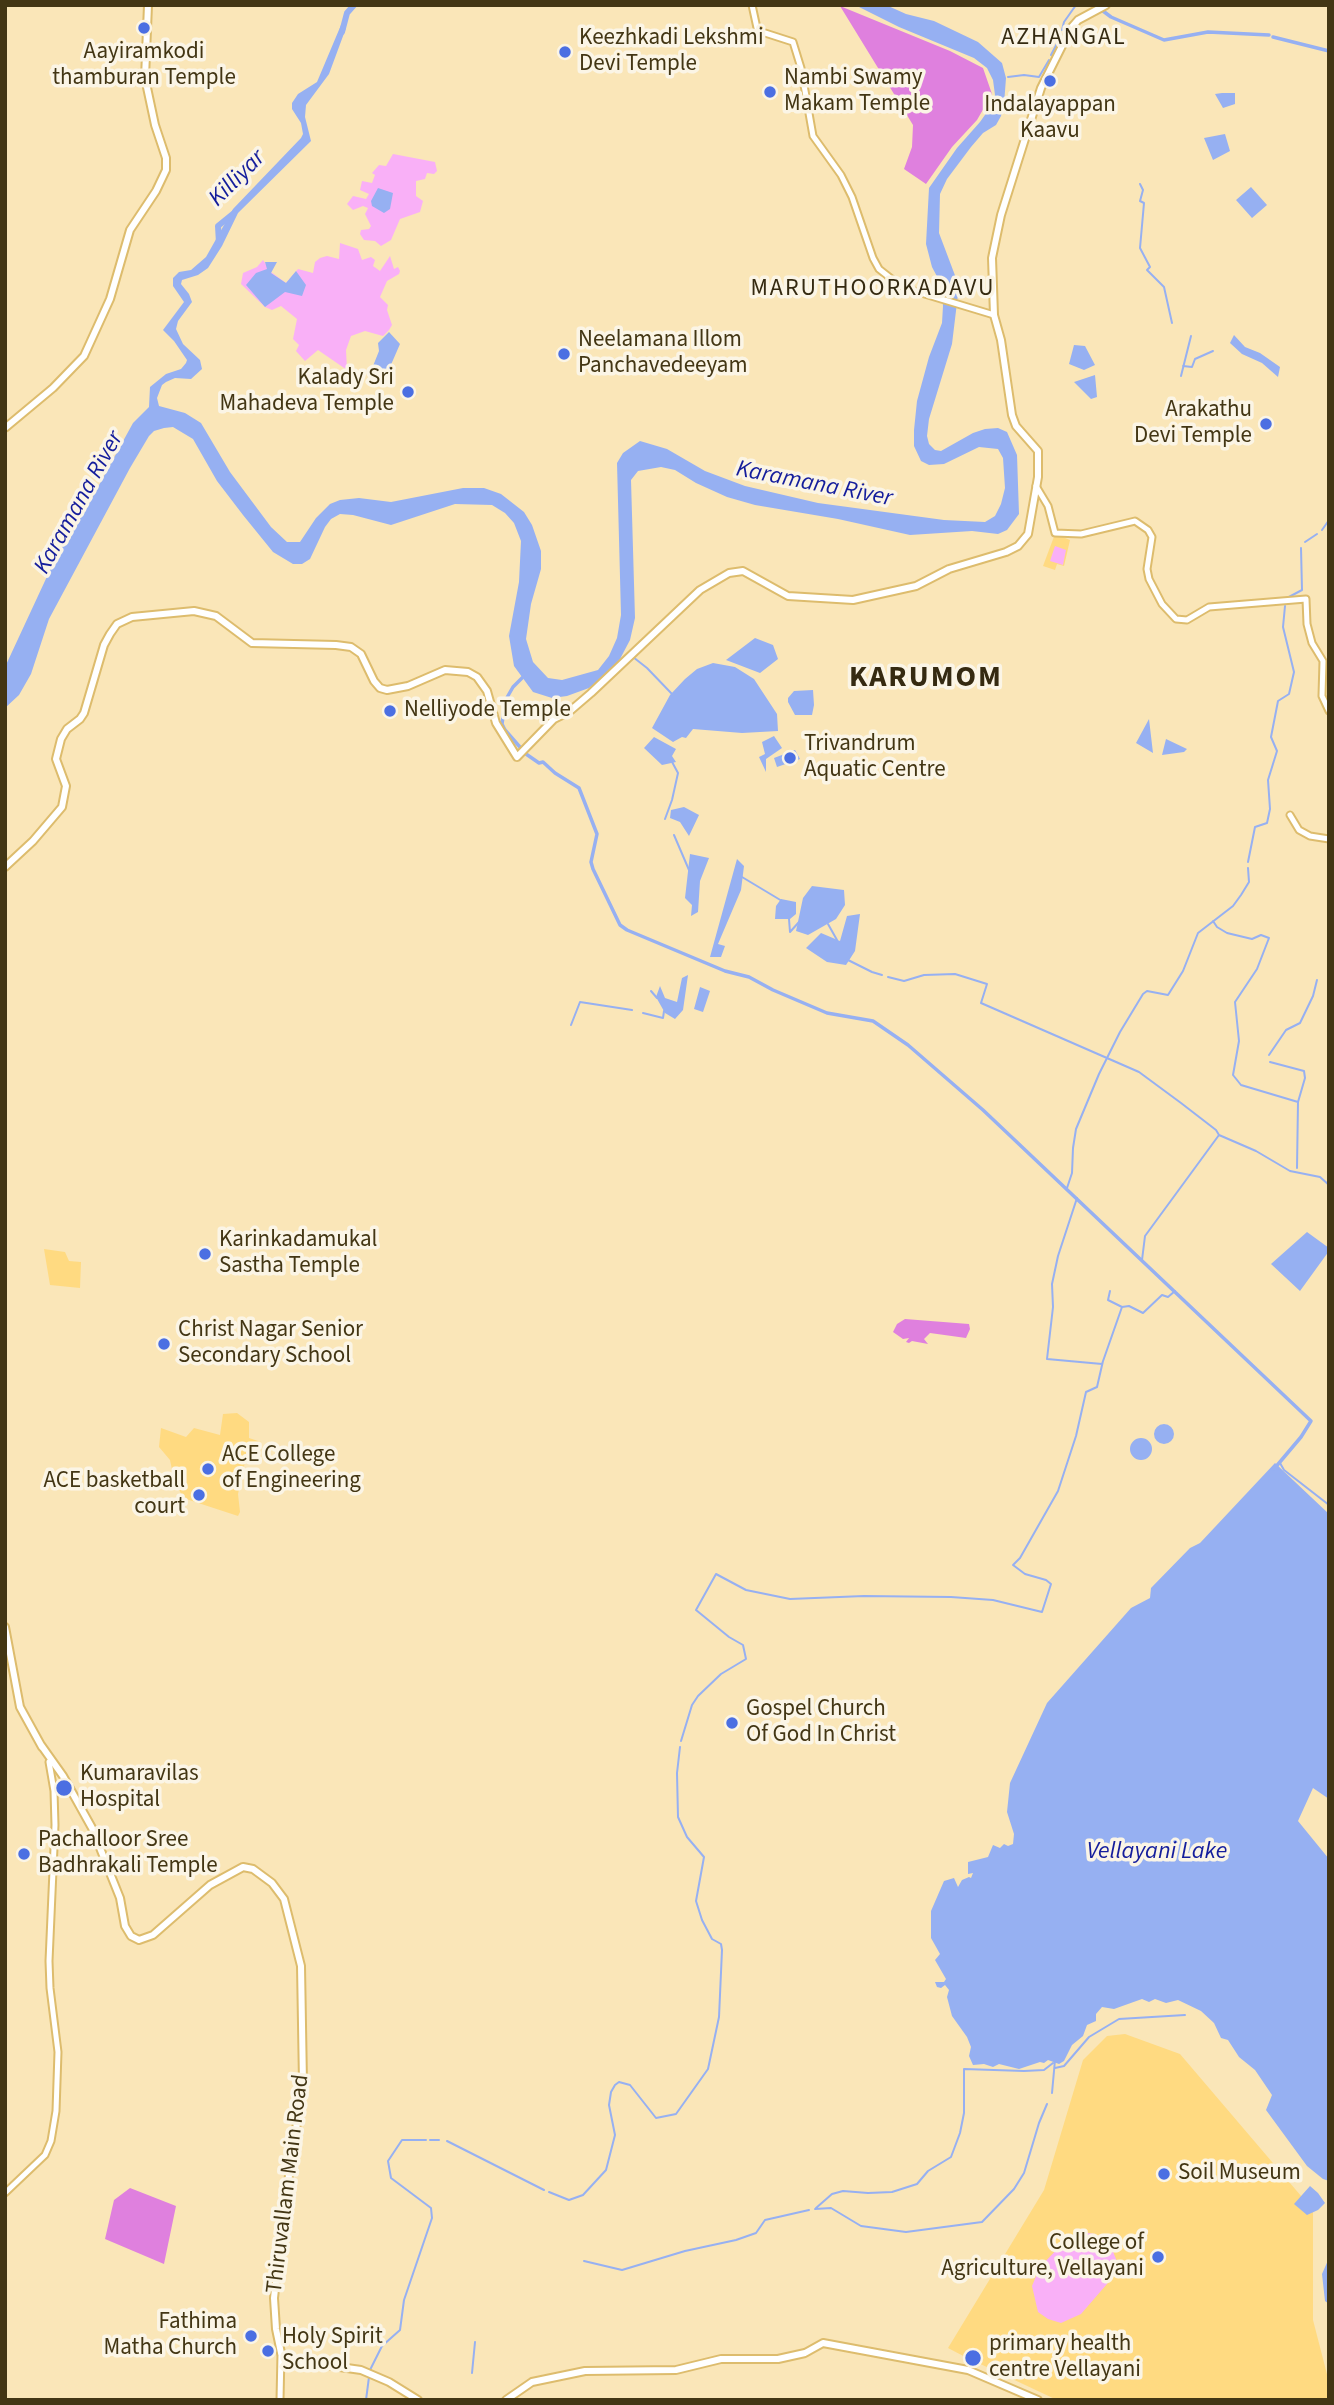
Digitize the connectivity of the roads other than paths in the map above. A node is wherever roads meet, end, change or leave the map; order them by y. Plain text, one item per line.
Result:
1 (148, 5) edge
2 (752, 5) edge
3 (1102, 8) edge
4 (994, 315) junction
5 (5, 428) edge
6 (1036, 486) junction
7 (1329, 711) edge
8 (1290, 815) dead end
9 (1329, 839) edge
10 (5, 867) edge
11 (5, 1627) edge
12 (41, 1745) junction
13 (49, 1762) junction
14 (63, 1776) junction
15 (5, 2193) edge
16 (281, 2353) junction
17 (280, 2400) edge
18 (418, 2400) edge
19 (506, 2400) edge
20 (1038, 2400) edge

1 - 5 main road
2 - 4 street
3 - 4 main road
4 - 6 main road
6 - 7 street
6 - 10 main road
8 - 9 street
11 - 12 main road, Thiruvallam Main Road
12 - 13 main road, Thiruvallam Main Road
12 - 14 main road, Thiruvallam Main Road
13 - 14 main road, Thiruvallam Main Road
13 - 15 street
14 - 16 main road, Thiruvallam Main Road
16 - 17 street
16 - 18 main road
19 - 20 main road

